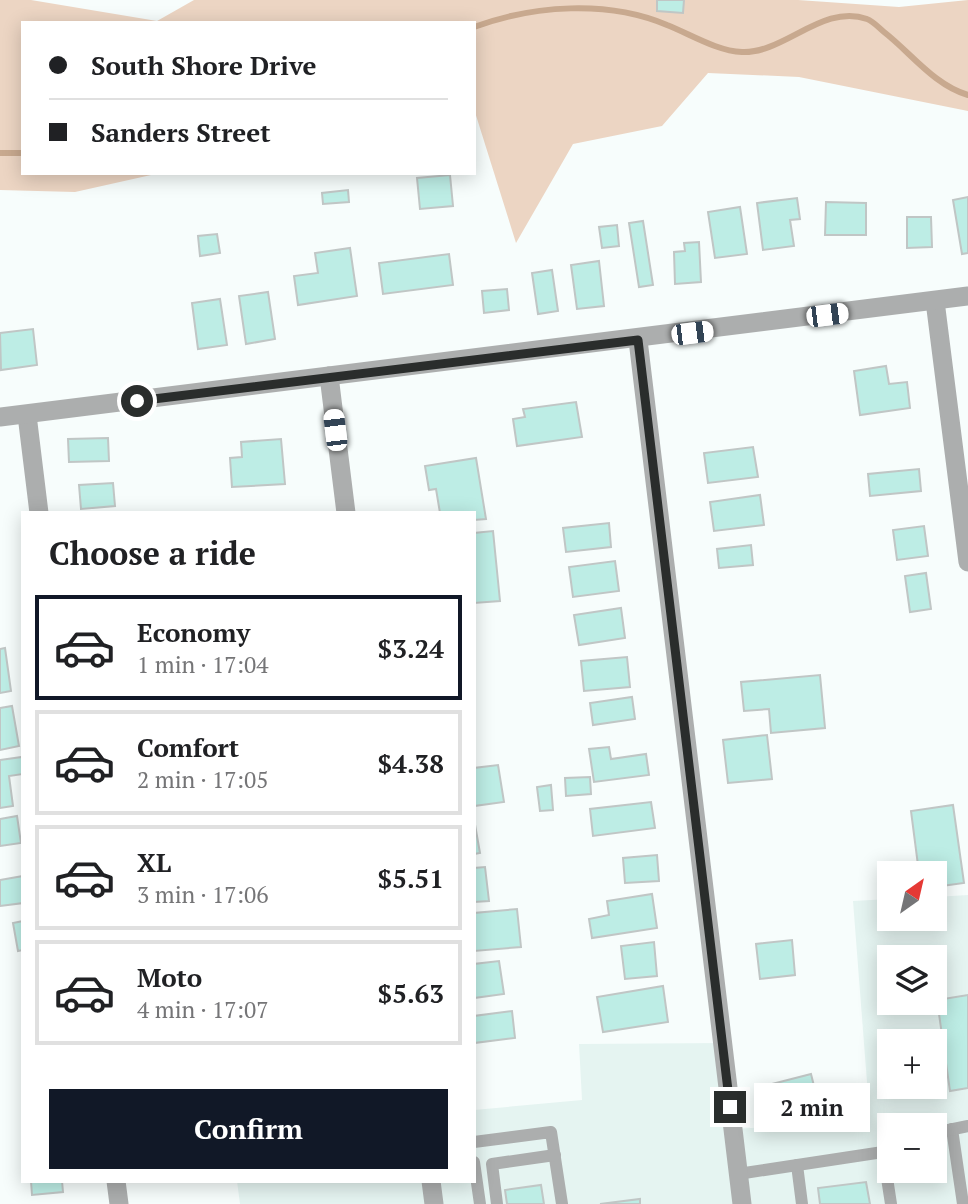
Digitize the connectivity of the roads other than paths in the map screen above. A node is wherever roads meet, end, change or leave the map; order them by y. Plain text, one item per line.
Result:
1 (968, 296) edge
2 (934, 301) junction
3 (638, 340) junction
4 (328, 376) junction
5 (27, 415) junction
6 (0, 417) edge
7 (39, 511) edge
8 (346, 511) edge
9 (968, 562) edge
10 (968, 1126) edge
11 (952, 1129) junction
12 (947, 1130) edge
13 (476, 1142) edge
14 (877, 1152) edge
15 (555, 1155) junction
16 (797, 1165) junction
17 (738, 1174) junction
18 (476, 1176) edge
19 (116, 1183) edge
20 (431, 1183) edge
21 (889, 1183) edge
22 (119, 1204) edge
23 (434, 1204) edge
24 (480, 1204) edge
25 (497, 1204) edge
26 (562, 1204) edge
27 (742, 1204) edge
28 (802, 1204) edge
29 (891, 1204) edge
30 (963, 1204) edge

1 - 2 street
2 - 3 street
2 - 9 street
3 - 4 street
3 - 17 street
4 - 5 street
4 - 8 street
5 - 6 street
5 - 7 street
10 - 11 lane
11 - 12 lane
11 - 30 lane
13 - 15 lane
14 - 16 lane
15 - 25 lane
15 - 26 lane
16 - 17 lane
16 - 28 lane
17 - 27 street
18 - 24 lane
19 - 22 street
20 - 23 street
21 - 29 lane

